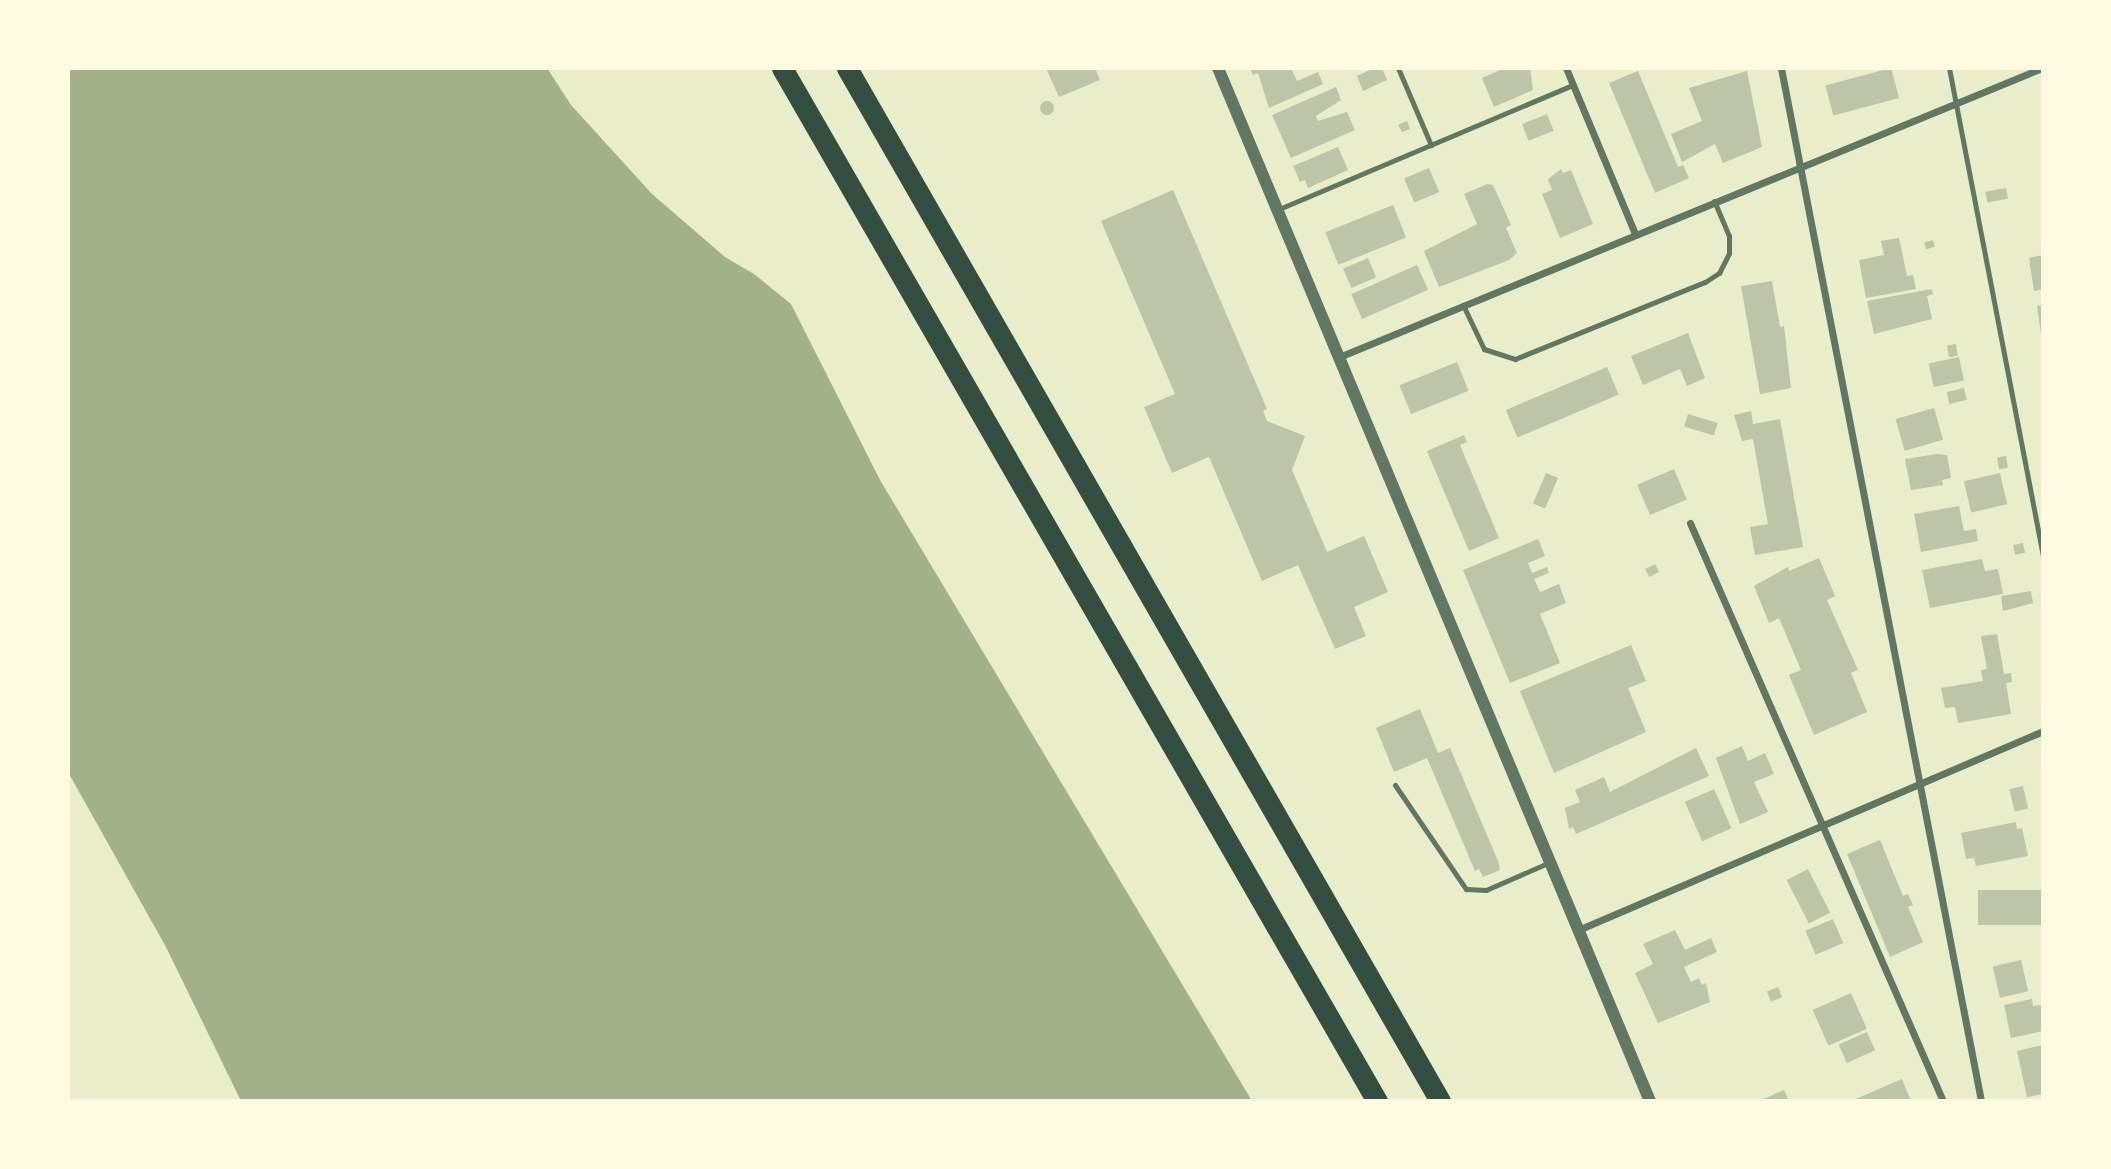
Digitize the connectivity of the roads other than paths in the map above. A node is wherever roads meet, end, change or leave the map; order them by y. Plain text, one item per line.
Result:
1 (782, 68) edge
2 (847, 68) edge
3 (1218, 68) edge
4 (1398, 68) edge
5 (1566, 68) edge
6 (1781, 68) edge
7 (1949, 68) edge
8 (2042, 68) edge
9 (1573, 85) junction
10 (1955, 104) junction
11 (1431, 145) junction
12 (1800, 166) junction
13 (1714, 201) junction
14 (1277, 209) junction
15 (1635, 234) junction
16 (1462, 305) junction
17 (1339, 356) junction
18 (1690, 523) dead end
19 (2043, 556) edge
20 (2043, 731) edge
21 (1919, 782) junction
22 (1395, 785) dead end
23 (1820, 825) junction
24 (1550, 862) junction
25 (1578, 930) junction
26 (1377, 1101) edge
27 (1440, 1101) edge
28 (1650, 1101) edge
29 (1943, 1101) edge
30 (1981, 1101) edge

1 - 26 highway
2 - 27 highway
3 - 14 street
4 - 11 lane
5 - 9 street
6 - 12 street
7 - 10 lane
8 - 10 street
9 - 11 lane
9 - 15 street
10 - 12 street
10 - 19 lane
11 - 14 lane
12 - 13 street
12 - 21 street
13 - 15 street
13 - 16 lane
14 - 17 street
15 - 16 street
16 - 17 street
17 - 24 street
18 - 23 street
20 - 21 street
21 - 23 street
21 - 30 street
22 - 24 lane
23 - 25 street
23 - 29 street
24 - 25 street
25 - 28 street

